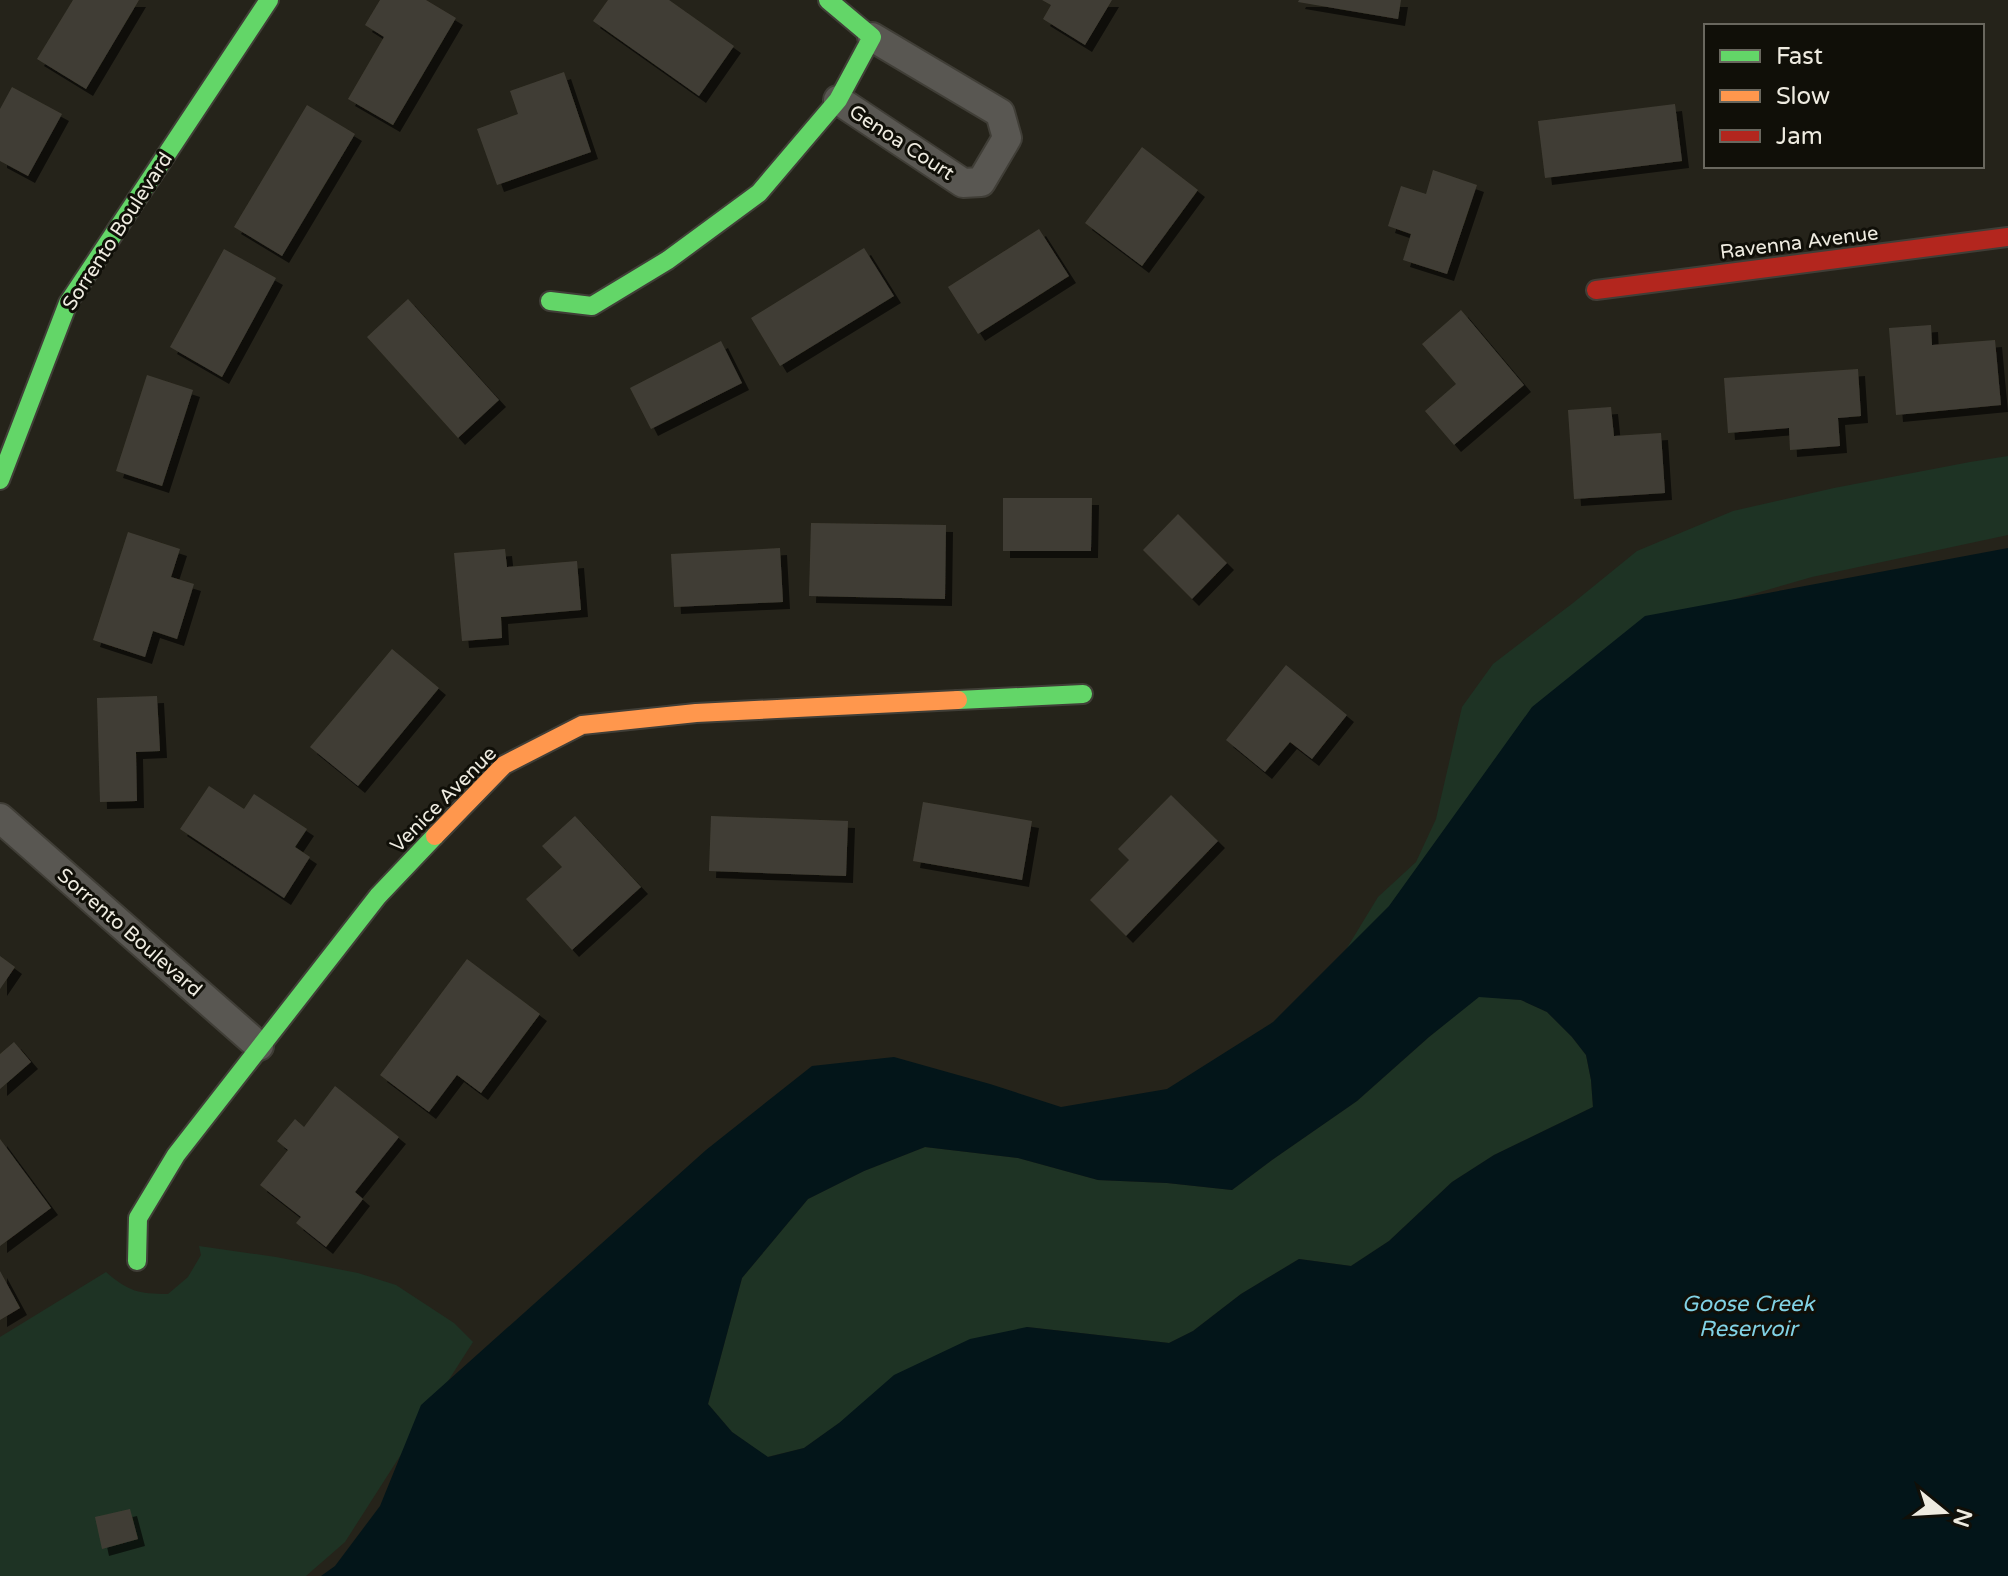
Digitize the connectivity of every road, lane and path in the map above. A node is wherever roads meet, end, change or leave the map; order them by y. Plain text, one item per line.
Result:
1 (269, 0) edge
2 (828, 0) edge
3 (872, 37) junction
4 (838, 100) junction
5 (2008, 237) edge
6 (1596, 290) dead end
7 (550, 301) dead end
8 (0, 480) edge
9 (1083, 694) dead end
10 (0, 818) edge
11 (259, 1046) junction
12 (137, 1261) dead end

1 - 8 street, Sorrento Boulevard
2 - 3 street, Genoa Court
3 - 4 street, Genoa Court
3 - 4 street, Genoa Court
4 - 7 street, Genoa Court
5 - 6 street, Ravenna Avenue
9 - 11 street, Venice Avenue
10 - 11 street, Sorrento Boulevard
11 - 12 street, Venice Avenue

